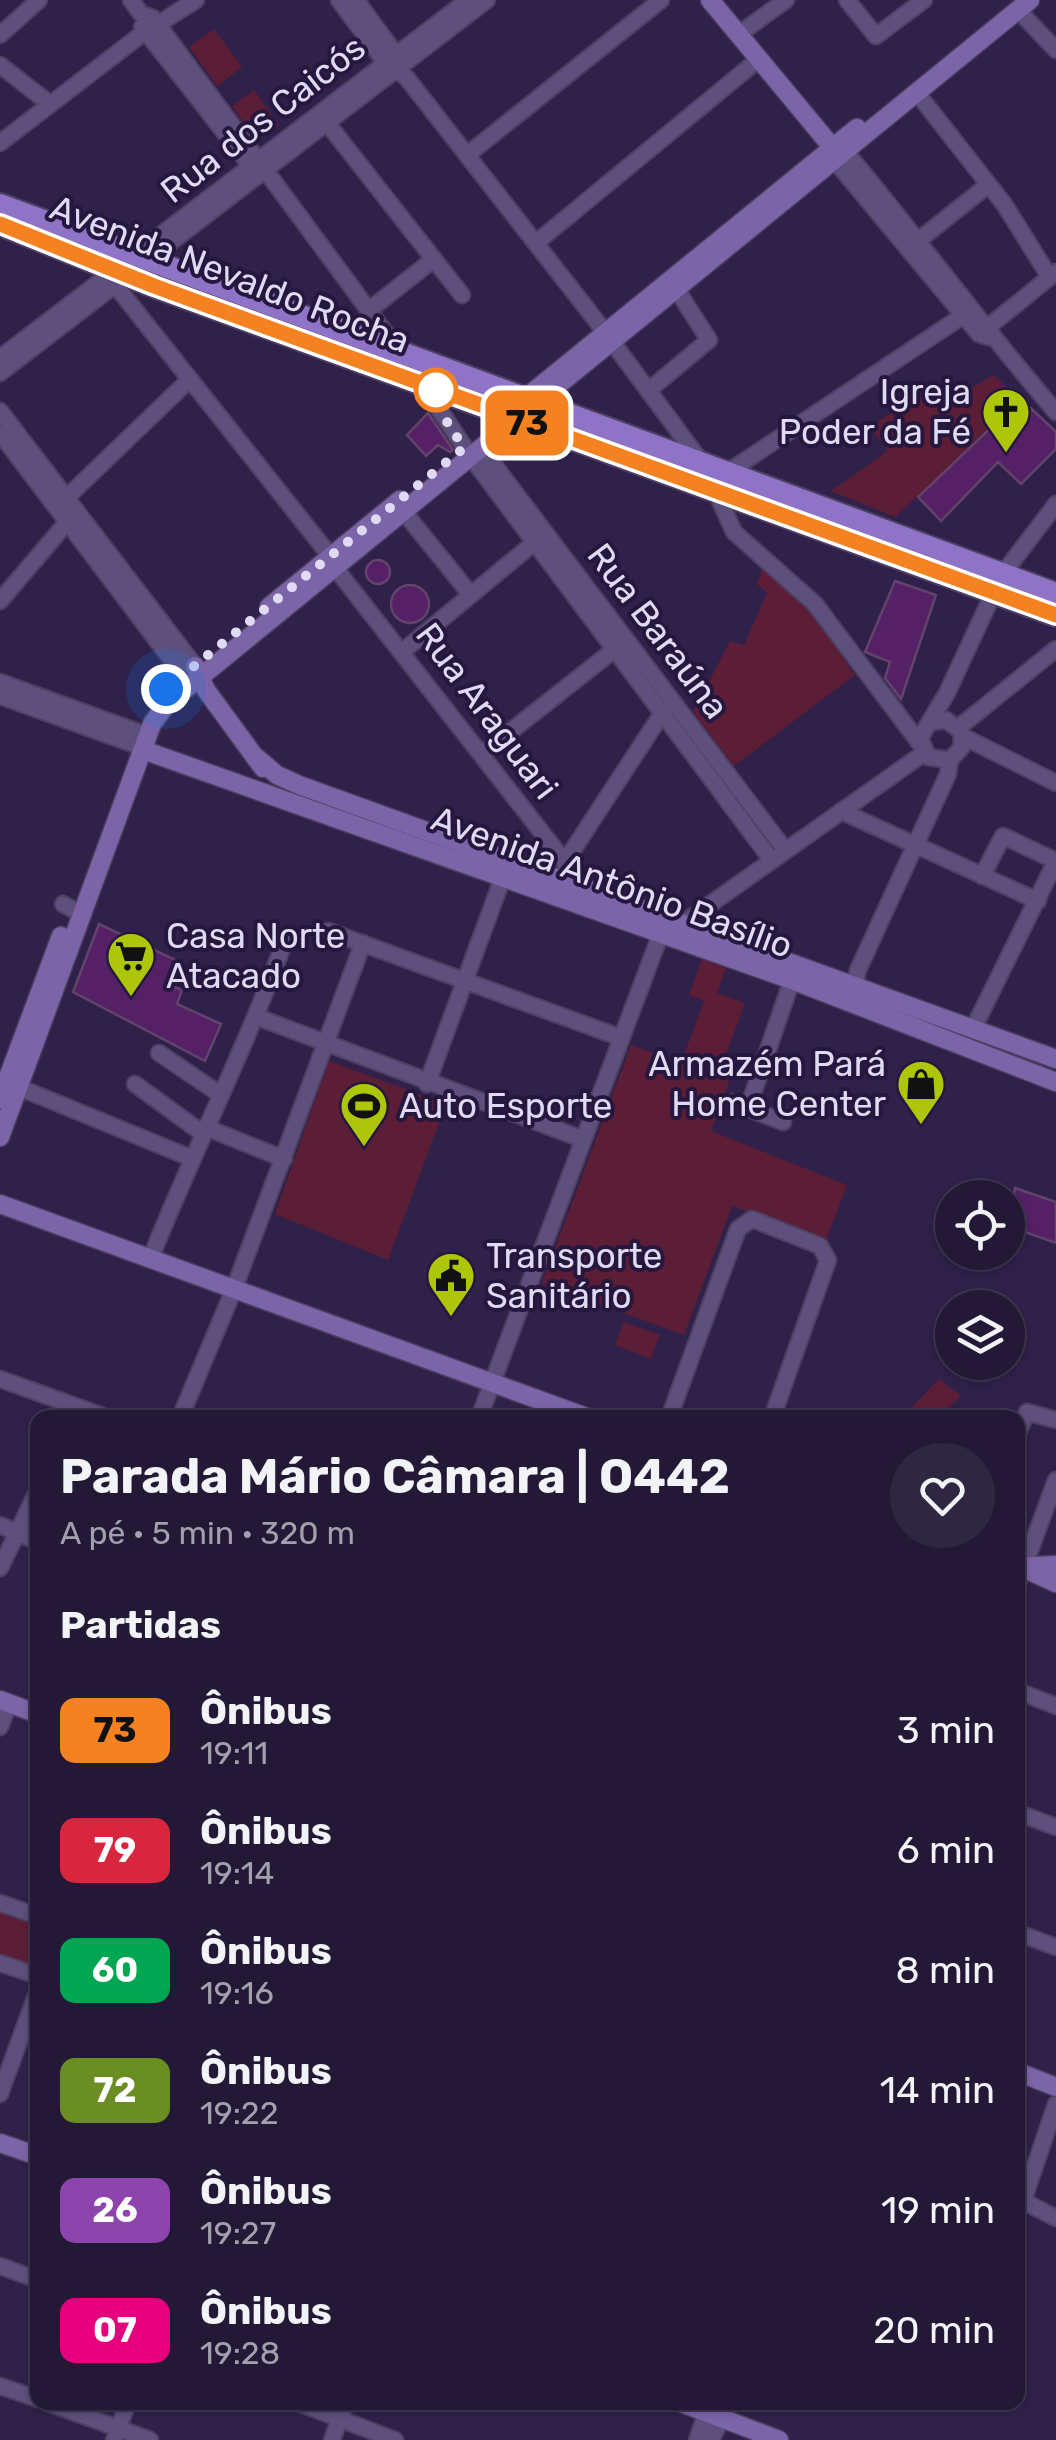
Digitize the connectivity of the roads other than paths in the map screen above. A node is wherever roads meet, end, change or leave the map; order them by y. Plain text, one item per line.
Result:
1 (39, 0) edge
2 (178, 0) edge
3 (196, 0) edge
4 (340, 0) edge
5 (356, 0) edge
6 (468, 0) edge
7 (487, 0) edge
8 (661, 0) edge
9 (710, 0) edge
10 (786, 0) edge
11 (847, 0) edge
12 (924, 0) edge
13 (1020, 3) edge
14 (145, 22) edge
15 (738, 34) junction
16 (0, 36) edge
17 (1056, 50) edge
18 (759, 60) junction
19 (0, 65) edge
20 (396, 65) junction
21 (917, 93) junction
22 (50, 104) junction
23 (327, 122) junction
24 (0, 143) edge
25 (838, 154) junction
26 (467, 155) junction
27 (256, 166) junction
28 (988, 185) junction
29 (0, 206) edge
30 (0, 224) edge
31 (919, 240) junction
32 (537, 242) junction
33 (434, 259) junction
34 (129, 273) junction
35 (1052, 274) edge
36 (677, 290) junction
37 (462, 296) dead end
38 (128, 303) junction
39 (368, 311) junction
40 (964, 315) junction
41 (986, 334) junction
42 (609, 337) junction
43 (400, 354) junction
44 (0, 358) edge
45 (0, 374) edge
46 (189, 380) junction
47 (423, 385) junction
48 (649, 390) junction
49 (0, 410) edge
50 (520, 410) junction
51 (1056, 412) edge
52 (4, 435) edge
53 (473, 451) junction
54 (715, 478) junction
55 (62, 502) junction
56 (1056, 504) edge
57 (404, 512) junction
58 (72, 516) junction
59 (535, 542) junction
60 (334, 563) junction
61 (998, 584) junction
62 (582, 593) junction
63 (1056, 594) edge
64 (471, 595) junction
65 (0, 600) edge
66 (1056, 615) edge
67 (615, 649) junction
68 (1056, 650) edge
69 (403, 651) junction
70 (195, 677) junction
71 (0, 682) edge
72 (0, 696) edge
73 (664, 712) junction
74 (932, 722) junction
75 (960, 732) junction
76 (138, 742) junction
77 (922, 749) junction
78 (482, 754) junction
79 (257, 758) junction
80 (950, 760) junction
81 (1056, 783) edge
82 (282, 799) junction
83 (841, 811) junction
84 (916, 845) junction
85 (778, 855) junction
86 (1056, 861) edge
87 (565, 862) junction
88 (982, 876) junction
89 (504, 877) junction
90 (568, 891) junction
91 (1038, 901) junction
92 (72, 910) junction
93 (683, 923) junction
94 (328, 931) dead end
95 (664, 934) junction
96 (284, 940) dead end
97 (363, 943) junction
98 (792, 980) junction
99 (467, 982) junction
100 (853, 994) junction
101 (257, 1017) junction
102 (974, 1027) junction
103 (619, 1037) junction
104 (322, 1044) junction
105 (159, 1052) dead end
106 (1056, 1059) edge
107 (1056, 1082) edge
108 (135, 1084) dead end
109 (427, 1084) junction
110 (18, 1087) junction
111 (221, 1095) junction
112 (0, 1099) edge
113 (731, 1102) dead end
114 (748, 1108) junction
115 (783, 1122) dead end
116 (204, 1130) junction
117 (0, 1137) edge
118 (582, 1139) junction
119 (191, 1158) junction
120 (284, 1159) junction
121 (0, 1204) edge
122 (151, 1257) junction
123 (242, 1296) junction
124 (0, 1379) edge
125 (491, 1383) junction
126 (86, 1410) edge
127 (184, 1410) edge
128 (482, 1410) edge
129 (566, 1410) edge
130 (672, 1410) edge
131 (775, 1410) edge
132 (1025, 1417) edge
133 (1056, 1420) edge
134 (1056, 1480) edge
135 (30, 1500) edge
136 (8, 1529) edge
137 (1025, 1558) edge
138 (1056, 1565) edge
139 (0, 1568) edge
140 (1025, 1572) edge
141 (1025, 1575) edge
142 (1056, 1583) edge
143 (1025, 1694) edge
144 (4, 1702) edge
145 (1056, 1706) edge
146 (30, 1711) edge
147 (0, 1727) edge
148 (1025, 1816) edge
149 (1056, 1828) edge
150 (0, 1903) edge
151 (30, 1913) edge
152 (1025, 1935) edge
153 (1056, 1947) edge
154 (0, 1963) edge
155 (30, 1973) edge
156 (30, 2012) edge
157 (1025, 2075) edge
158 (1056, 2086) edge
159 (0, 2094) edge
160 (1056, 2104) edge
161 (0, 2142) edge
162 (30, 2153) edge
163 (1025, 2201) edge
164 (1025, 2204) edge
165 (1056, 2218) edge
166 (0, 2266) edge
167 (30, 2277) edge
168 (0, 2386) edge
169 (30, 2397) edge
170 (64, 2410) edge
171 (125, 2410) edge
172 (316, 2410) edge
173 (343, 2410) edge
174 (716, 2410) edge
175 (717, 2410) edge
176 (719, 2410) edge
177 (339, 2419) junction
178 (116, 2434) edge
179 (150, 2440) edge
180 (332, 2440) edge
181 (396, 2440) edge
182 (697, 2440) edge
183 (712, 2440) edge
184 (778, 2440) edge

1 - 16 street
2 - 14 street
3 - 14 street
4 - 20 street
5 - 20 street
6 - 20 street, Rua dos Caicós
7 - 20 street, Rua dos Caicós
8 - 26 street
9 - 15 main road
10 - 15 street
11 - 12 street
13 - 17 street
13 - 21 main road
13 - 25 main road
14 - 22 street
14 - 27 street
15 - 18 main road
18 - 25 main road
18 - 32 street
19 - 22 street
20 - 23 street, Rua dos Caicós
20 - 26 street
20 - 27 street, Rua dos Caicós
21 - 25 main road
21 - 28 street
22 - 24 street
23 - 27 street, Rua dos Caicós
23 - 33 street
25 - 31 street
25 - 36 main road
25 - 40 street
25 - 42 main road
26 - 32 street
27 - 34 street, Rua dos Caicós
27 - 39 street
28 - 31 street
28 - 35 street
29 - 34 highway, Avenida Nevaldo Rocha
30 - 34 highway, Avenida Nevaldo Rocha
31 - 41 street
32 - 42 street
33 - 37 street
33 - 39 street
34 - 38 street
34 - 38 street, Rua Araguari
34 - 43 highway, Avenida Nevaldo Rocha
34 - 44 street, Rua dos Caicós
34 - 45 street, Rua dos Caicós
34 - 47 highway, Avenida Nevaldo Rocha
35 - 41 street
36 - 42 main road
36 - 48 street
38 - 46 street, Rua Araguari
39 - 43 street
40 - 41 street
40 - 54 street
41 - 51 street
42 - 48 street
42 - 50 main road
43 - 50 highway, Avenida Nevaldo Rocha
46 - 55 street
46 - 60 street, Rua Araguari
47 - 50 highway, Avenida Nevaldo Rocha
47 - 53 street, Rua Baraúna
48 - 54 street
49 - 52 street
50 - 53 main road
50 - 54 highway, Avenida Nevaldo Rocha
52 - 55 street
53 - 57 main road
53 - 59 street, Rua Baraúna
53 - 60 main road
53 - 62 street, Rua Baraúna
54 - 61 highway, Avenida Nevaldo Rocha
54 - 77 street
55 - 58 street
56 - 61 street
57 - 60 main road
57 - 64 street
58 - 65 street
58 - 70 street
59 - 62 street, Rua Baraúna
59 - 64 street
60 - 69 street, Rua Araguari
60 - 70 main road
61 - 63 highway, Avenida Nevaldo Rocha
61 - 66 highway, Avenida Nevaldo Rocha
61 - 74 street
62 - 67 street, Rua Baraúna
62 - 85 street, Rua Baraúna
64 - 69 street
67 - 73 street, Rua Baraúna
67 - 78 street
68 - 75 street
69 - 78 street, Rua Araguari
70 - 76 main road
70 - 79 main road
71 - 76 street, Avenida Antônio Basílio
72 - 76 street, Avenida Antônio Basílio
73 - 85 street, Rua Baraúna
73 - 87 street
74 - 75 street
74 - 77 street
75 - 80 street
75 - 81 street
76 - 82 main road, Avenida Antônio Basílio
76 - 92 main road
77 - 80 street
77 - 83 street
78 - 87 street, Rua Araguari
79 - 82 main road
79 - 90 main road, Avenida Antônio Basílio
80 - 84 street
82 - 89 main road, Avenida Antônio Basílio
83 - 84 street
83 - 85 street
84 - 88 street
84 - 100 street
85 - 93 street
86 - 88 street
86 - 91 street
87 - 90 street, Rua Araguari
88 - 91 street
89 - 90 main road, Avenida Antônio Basílio
89 - 99 street
90 - 93 main road, Avenida Antônio Basílio
90 - 95 main road, Avenida Antônio Basílio
91 - 102 street
92 - 110 main road
92 - 112 main road
93 - 95 street
93 - 100 main road, Avenida Antônio Basílio
94 - 97 street
95 - 98 main road, Avenida Antônio Basílio
95 - 103 street
96 - 101 street
97 - 99 street
97 - 104 street
98 - 100 main road, Avenida Antônio Basílio
98 - 114 street
99 - 103 street
99 - 109 street
100 - 102 main road, Avenida Antônio Basílio
100 - 107 main road, Avenida Antônio Basílio
101 - 104 street
101 - 111 street
102 - 106 main road, Avenida Antônio Basílio
103 - 118 street
104 - 109 street
104 - 120 street
105 - 111 street
108 - 116 street
109 - 118 street
110 - 117 main road
110 - 119 street
111 - 116 street
113 - 114 street
114 - 115 street
116 - 119 street
116 - 120 street
118 - 125 street
119 - 122 street
120 - 123 street
121 - 122 main road
122 - 123 main road
123 - 125 main road
123 - 127 street
124 - 126 street
125 - 128 street
125 - 129 main road
130 - 131 street
132 - 133 street
134 - 137 street
135 - 136 street
136 - 139 street
138 - 140 main road
141 - 142 main road
143 - 145 street
144 - 146 main road
144 - 147 street
148 - 149 street
150 - 151 street
152 - 153 street
154 - 155 street
156 - 159 street
157 - 158 main road
160 - 163 street
161 - 162 main road
164 - 165 street
166 - 167 street
168 - 169 street
170 - 178 street
171 - 178 street
172 - 177 street
173 - 177 street
174 - 182 street
175 - 183 street
176 - 184 main road
177 - 180 street
177 - 181 street
178 - 179 street

